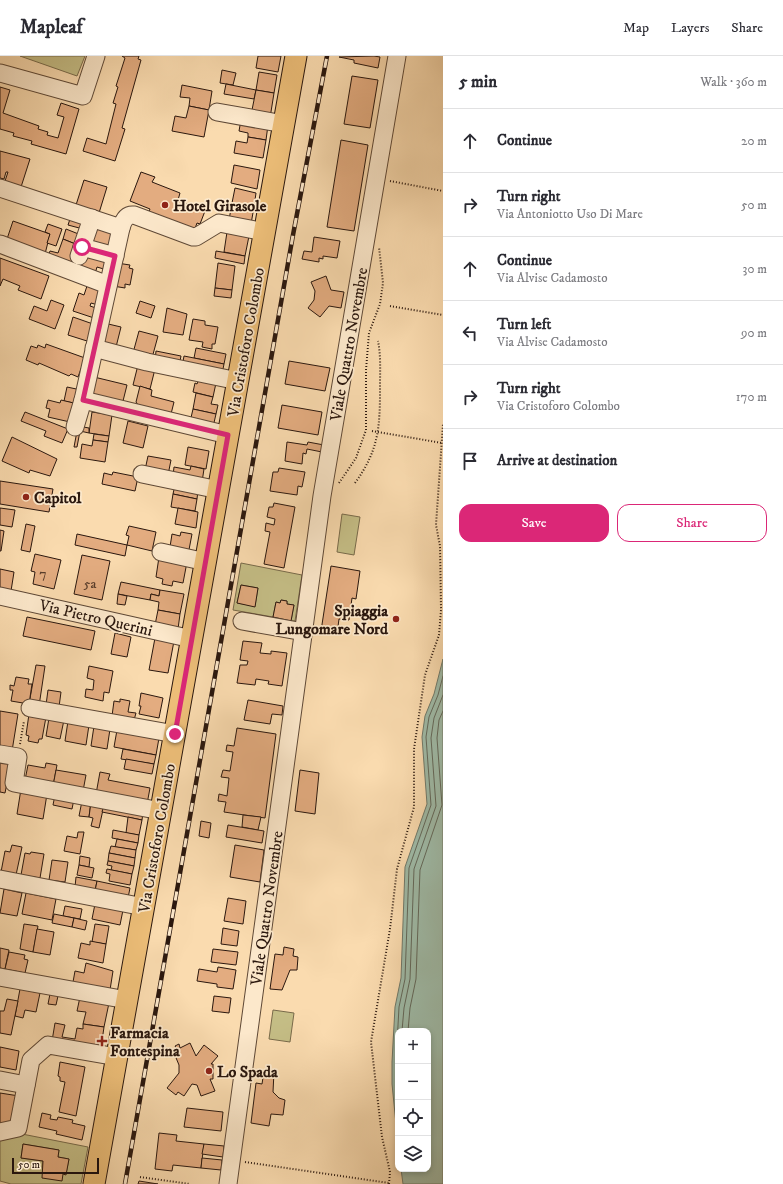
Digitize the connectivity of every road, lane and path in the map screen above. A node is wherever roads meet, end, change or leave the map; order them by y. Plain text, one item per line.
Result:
1 (96, 56) edge
2 (296, 56) edge
3 (397, 56) edge
4 (0, 73) edge
5 (216, 112) dead end
6 (284, 124) junction
7 (390, 181) dead end
8 (0, 188) edge
9 (443, 191) edge
10 (92, 218) junction
11 (124, 222) junction
12 (264, 232) junction
13 (379, 241) dead end
14 (0, 244) edge
15 (115, 256) junction
16 (108, 285) junction
17 (390, 306) dead end
18 (443, 315) edge
19 (378, 341) dead end
20 (94, 348) junction
21 (238, 381) junction
22 (83, 400) junction
23 (443, 424) edge
24 (75, 427) dead end
25 (372, 431) dead end
26 (378, 433) junction
27 (228, 435) junction
28 (442, 443) junction
29 (142, 474) dead end
30 (355, 483) dead end
31 (337, 485) dead end
32 (219, 490) junction
33 (161, 552) dead end
34 (206, 562) junction
35 (0, 596) edge
36 (242, 620) dead end
37 (304, 632) junction
38 (192, 639) junction
39 (27, 712) joint
40 (175, 734) junction
41 (0, 754) edge
42 (18, 757) junction
43 (161, 811) junction
44 (0, 879) edge
45 (144, 907) junction
46 (0, 977) edge
47 (127, 1000) junction
48 (117, 1057) junction
49 (0, 1080) edge
50 (26, 1085) junction
51 (0, 1132) edge
52 (242, 1162) dead end
53 (140, 1177) dead end
54 (389, 1183) edge
55 (94, 1184) edge
56 (190, 1184) edge
57 (228, 1184) edge

1 - 4 street
2 - 6 main road, Via Cristoforo Colombo
3 - 37 street, Viale Quattro Novembre
5 - 6 street
6 - 12 main road, Via Cristoforo Colombo
7 - 9 path
8 - 10 street
10 - 11 street
10 - 15 street
11 - 12 street
11 - 15 street
12 - 21 main road, Via Cristoforo Colombo
13 - 31 path
14 - 16 street
15 - 16 street
16 - 20 street
17 - 18 path
19 - 26 path
20 - 21 street
20 - 22 street
21 - 27 main road, Via Cristoforo Colombo
22 - 24 street
22 - 27 street
23 - 28 path
25 - 26 path
26 - 28 path
26 - 30 path
27 - 32 main road, Via Cristoforo Colombo
28 - 54 path
29 - 32 street
32 - 34 main road, Via Cristoforo Colombo
33 - 34 street
34 - 38 main road, Via Cristoforo Colombo
35 - 38 street, Via Pietro Querini
36 - 37 street
37 - 57 street, Viale Quattro Novembre
38 - 40 main road, Via Cristoforo Colombo
39 - 40 street
39 - 42 path
40 - 43 main road, Via Cristoforo Colombo
41 - 42 street
42 - 43 street
43 - 45 main road, Via Cristoforo Colombo
44 - 45 street
45 - 47 main road, Via Cristoforo Colombo
46 - 47 street
47 - 48 main road, Via Cristoforo Colombo
48 - 50 street
48 - 55 main road, Via Cristoforo Colombo
49 - 50 street
50 - 51 street
52 - 54 path
53 - 56 path

